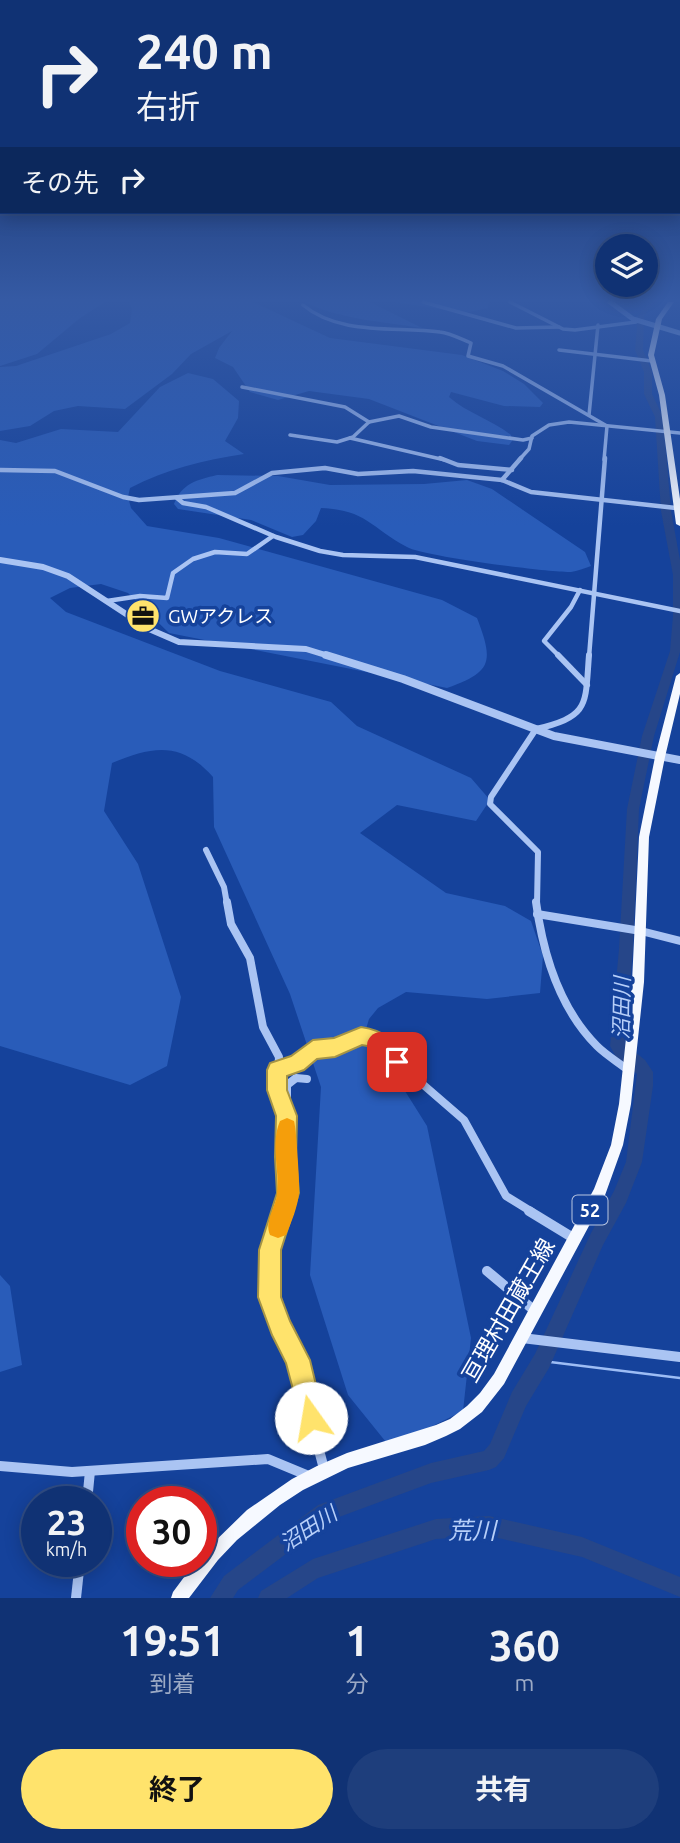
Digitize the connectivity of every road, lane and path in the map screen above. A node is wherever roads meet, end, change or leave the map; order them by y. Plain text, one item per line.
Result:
1 (522, 377) edge
2 (593, 377) edge
3 (657, 377) edge
4 (242, 387) dead end
5 (589, 415) junction
6 (369, 422) junction
7 (607, 426) junction
8 (668, 432) junction
9 (680, 433) edge
10 (290, 435) dead end
11 (532, 438) junction
12 (350, 439) junction
13 (0, 470) edge
14 (512, 470) junction
15 (502, 480) junction
16 (177, 498) junction
17 (601, 502) junction
18 (678, 511) edge
19 (680, 524) edge
20 (273, 536) junction
21 (0, 560) edge
22 (580, 590) junction
23 (594, 593) junction
24 (107, 601) junction
25 (680, 611) edge
26 (680, 677) edge
27 (587, 685) junction
28 (536, 729) junction
29 (660, 757) junction
30 (680, 760) edge
31 (206, 850) dead end
32 (537, 914) junction
33 (641, 931) junction
34 (680, 940) edge
35 (629, 1062) junction
36 (277, 1070) junction
37 (307, 1079) dead end
38 (287, 1116) junction
39 (575, 1239) junction
40 (487, 1271) dead end
41 (535, 1311) junction
42 (520, 1338) junction
43 (680, 1357) edge
44 (0, 1466) edge
45 (90, 1471) junction
46 (317, 1474) junction
47 (89, 1486) edge
48 (78, 1577) edge
49 (76, 1598) edge
50 (179, 1598) edge

1 - 5 street
2 - 5 street
3 - 8 main road
4 - 6 street
5 - 7 street
6 - 11 street
6 - 12 street
7 - 8 street
7 - 11 street
7 - 17 street
8 - 9 street
8 - 18 main road
10 - 12 street
11 - 14 street
12 - 14 street
13 - 16 street
14 - 15 street
15 - 16 street
15 - 17 street
16 - 20 street
17 - 18 street
17 - 23 street
18 - 19 main road
20 - 22 street
20 - 24 street
21 - 24 street
22 - 23 street
22 - 27 street
23 - 25 street
23 - 27 street
24 - 28 street
26 - 29 main road, 亘理村田蔵王線 / 52
27 - 28 street
28 - 29 street
28 - 32 street
29 - 30 street
29 - 33 main road, 亘理村田蔵王線 / 52
31 - 36 street
32 - 33 street
32 - 35 street
33 - 34 street
33 - 35 main road, 亘理村田蔵王線 / 52
35 - 39 main road, 亘理村田蔵王線 / 52
36 - 38 street
36 - 39 street
37 - 38 street
38 - 46 street
39 - 41 main road, 亘理村田蔵王線 / 52
40 - 41 street
41 - 42 main road, 亘理村田蔵王線 / 52
42 - 43 street
42 - 46 main road, 亘理村田蔵王線 / 52
44 - 45 street
45 - 46 street
45 - 47 street
46 - 50 main road, 亘理村田蔵王線 / 52
48 - 49 street

